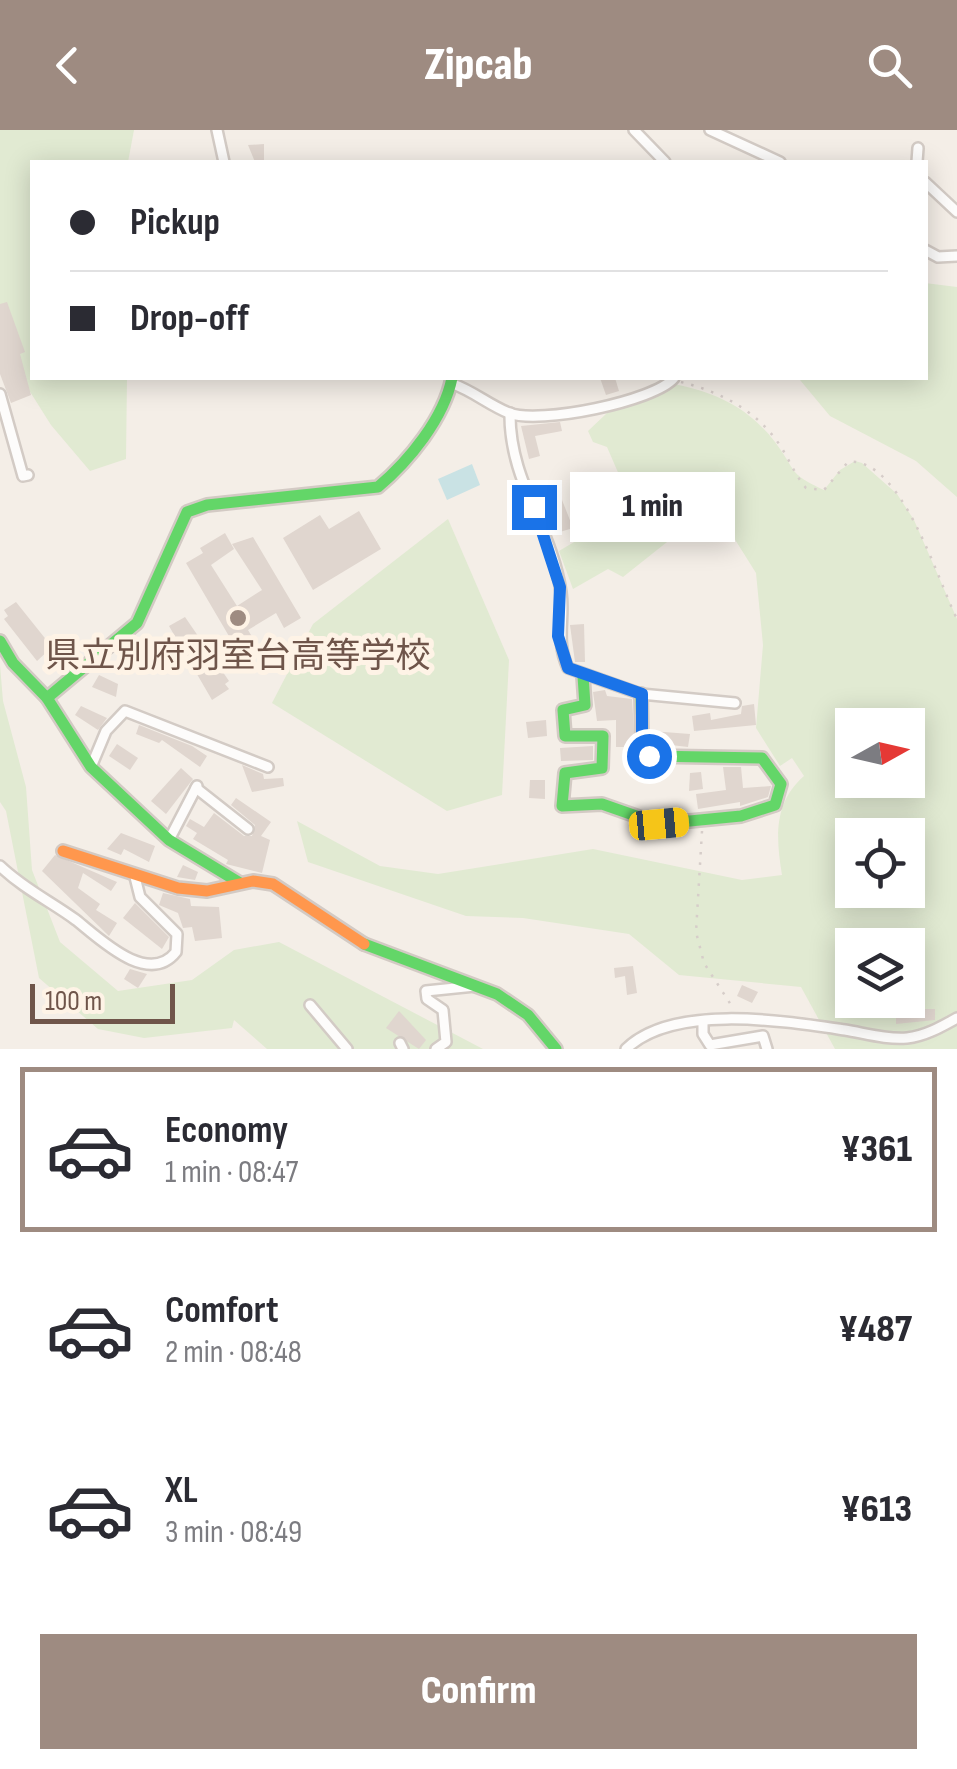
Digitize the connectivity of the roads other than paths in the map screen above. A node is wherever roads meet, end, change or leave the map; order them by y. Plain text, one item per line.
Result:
1 (218, 130) edge
2 (634, 130) edge
3 (710, 130) edge
4 (918, 148) dead end
5 (224, 160) edge
6 (663, 160) edge
7 (776, 160) edge
8 (917, 160) edge
9 (928, 185) edge
10 (957, 212) edge
11 (928, 252) edge
12 (957, 256) edge
13 (672, 380) edge
14 (452, 381) edge
15 (0, 394) edge
16 (510, 414) junction
17 (28, 475) dead end
18 (0, 641) edge
19 (583, 676) junction
20 (642, 694) junction
21 (47, 698) junction
22 (735, 703) dead end
23 (91, 767) junction
24 (268, 768) dead end
25 (248, 829) dead end
26 (169, 840) junction
27 (63, 851) dead end
28 (0, 866) edge
29 (135, 877) junction
30 (240, 883) junction
31 (474, 986) junction
32 (310, 1004) dead end
33 (957, 1018) edge
34 (703, 1022) junction
35 (347, 1049) edge
36 (430, 1049) edge
37 (556, 1049) edge
38 (626, 1049) edge
39 (768, 1049) edge

1 - 5 street
2 - 6 street
3 - 7 street
4 - 8 street
9 - 10 street
11 - 12 street
13 - 16 street
14 - 16 street
14 - 21 street
15 - 17 street
16 - 19 street
18 - 21 street
19 - 20 street
19 - 20 street
20 - 22 street
21 - 23 street
23 - 24 street
23 - 26 street
25 - 26 street
26 - 30 street
27 - 29 street
28 - 29 street
29 - 30 street
30 - 31 street
31 - 36 street
31 - 37 street
32 - 35 street
33 - 34 street
34 - 38 street
34 - 39 street

